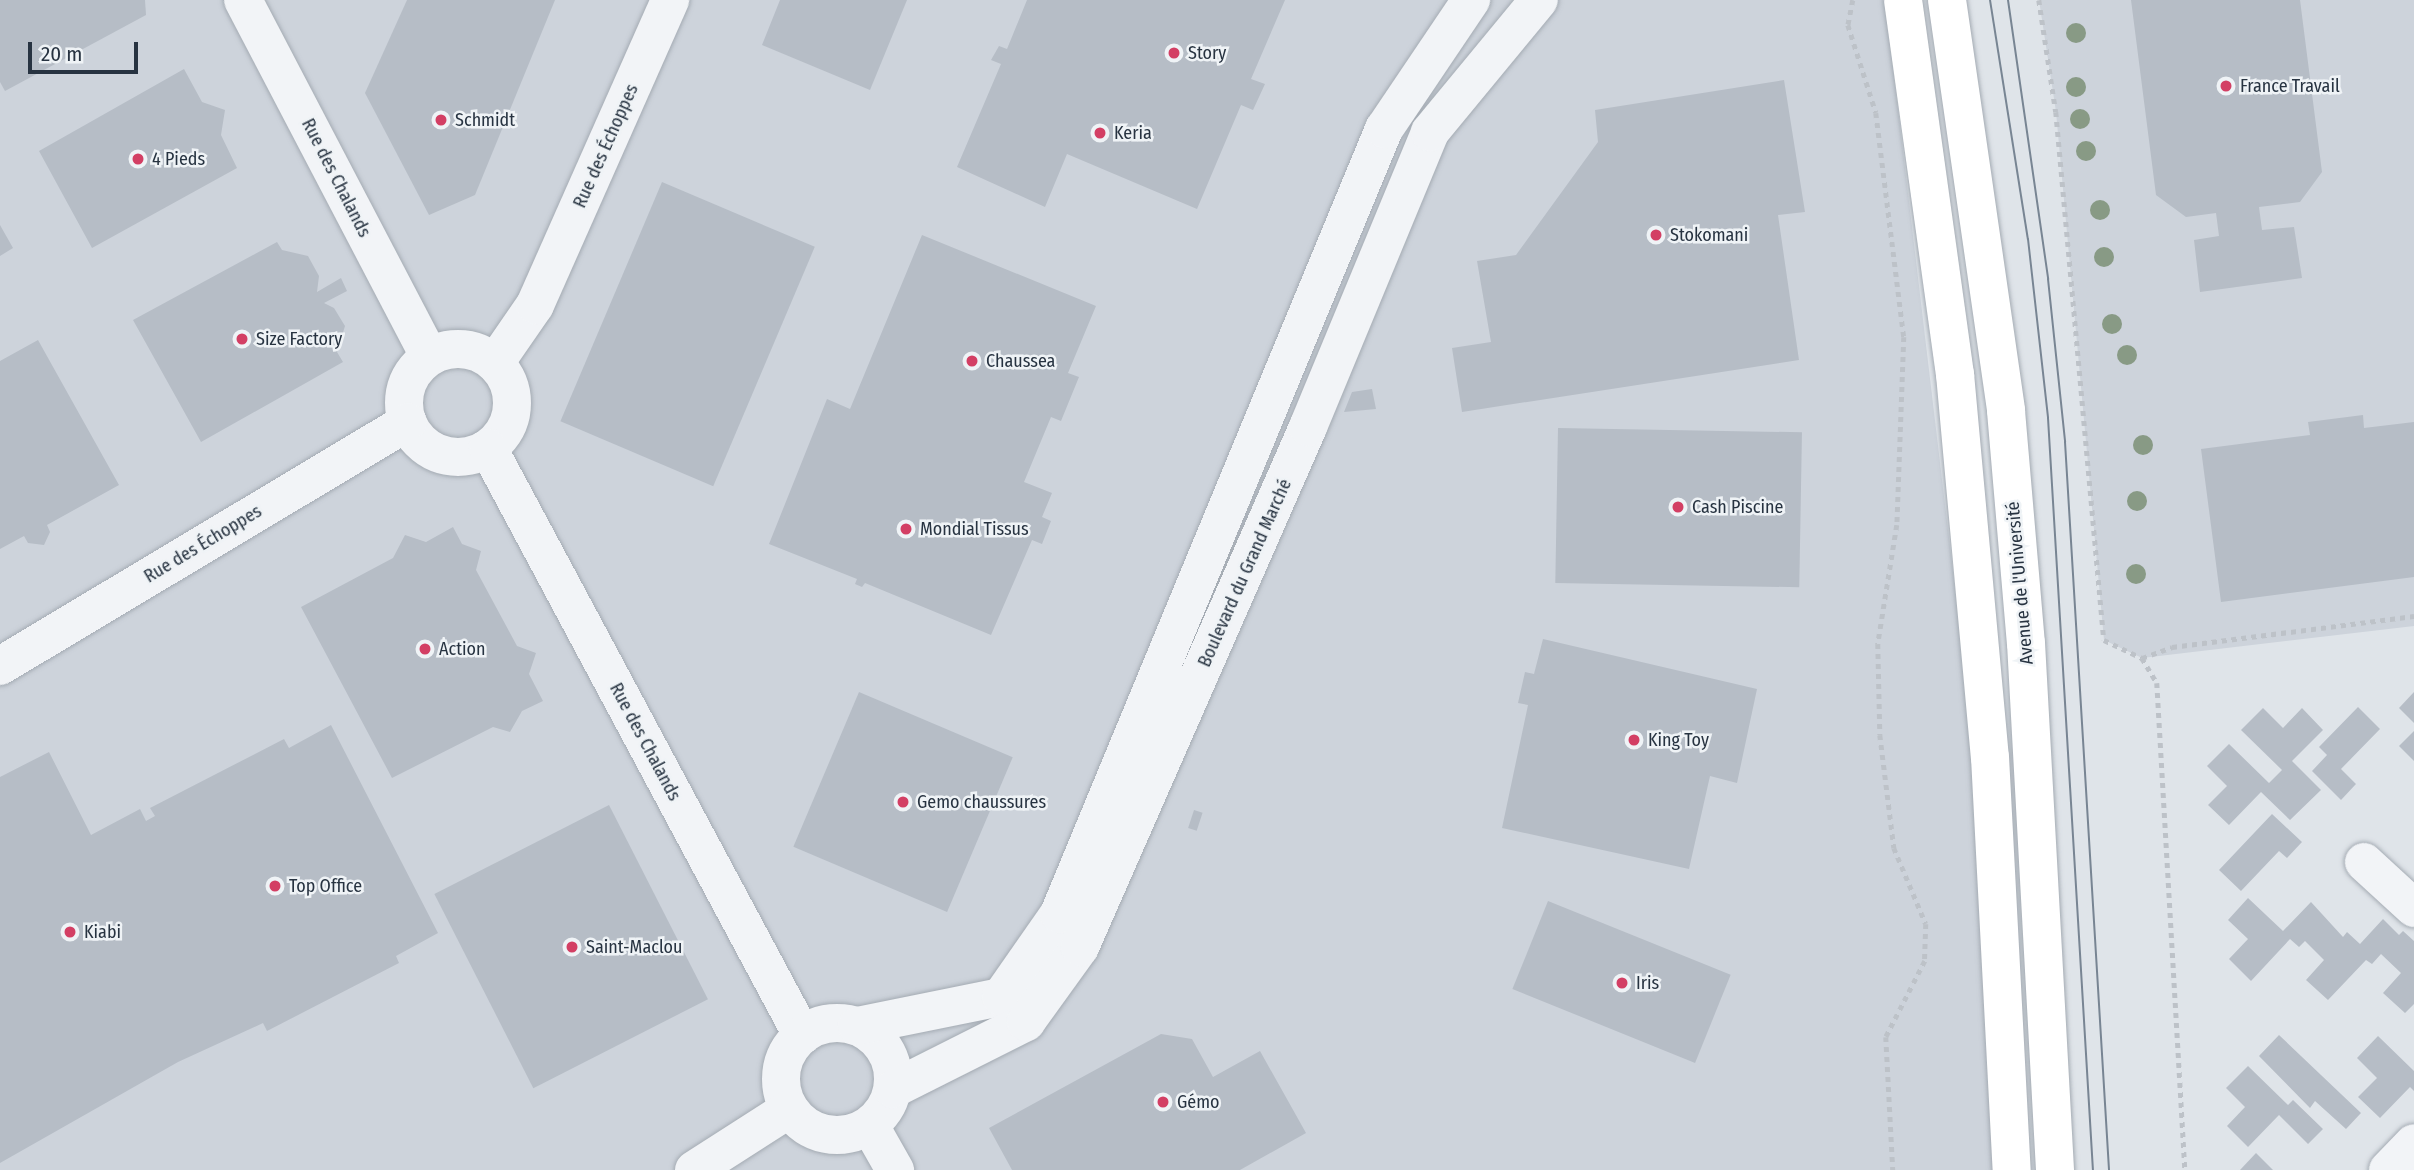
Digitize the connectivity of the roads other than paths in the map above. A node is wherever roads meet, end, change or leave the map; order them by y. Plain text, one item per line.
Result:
1 (243, 0) edge
2 (670, 0) edge
3 (1471, 0) edge
4 (1539, 0) edge
5 (1903, 0) edge
6 (1948, 0) edge
7 (429, 356) junction
8 (495, 363) junction
9 (407, 422) junction
10 (488, 448) junction
11 (0, 666) edge
12 (2364, 862) dead end
13 (2414, 908) edge
14 (857, 1026) junction
15 (802, 1035) junction
16 (893, 1089) junction
17 (789, 1109) junction
18 (870, 1126) junction
19 (2414, 1143) edge
20 (694, 1170) edge
21 (895, 1170) edge
22 (2012, 1170) edge
23 (2055, 1170) edge
24 (2388, 1170) edge

1 - 7 street, Rue des Chalands
2 - 8 street, Rue des Échoppes
3 - 14 street
4 - 16 street, Boulevard du Grand Marché
5 - 22 main road
6 - 23 main road, Avenue de l'Université
7 - 8 street
7 - 9 street
8 - 10 street
9 - 10 street
9 - 11 street, Rue des Échoppes
10 - 15 street, Rue des Chalands
12 - 13 street
14 - 15 street
14 - 16 street
15 - 17 street
16 - 18 street
17 - 18 street
17 - 20 street
18 - 21 street
19 - 24 street

